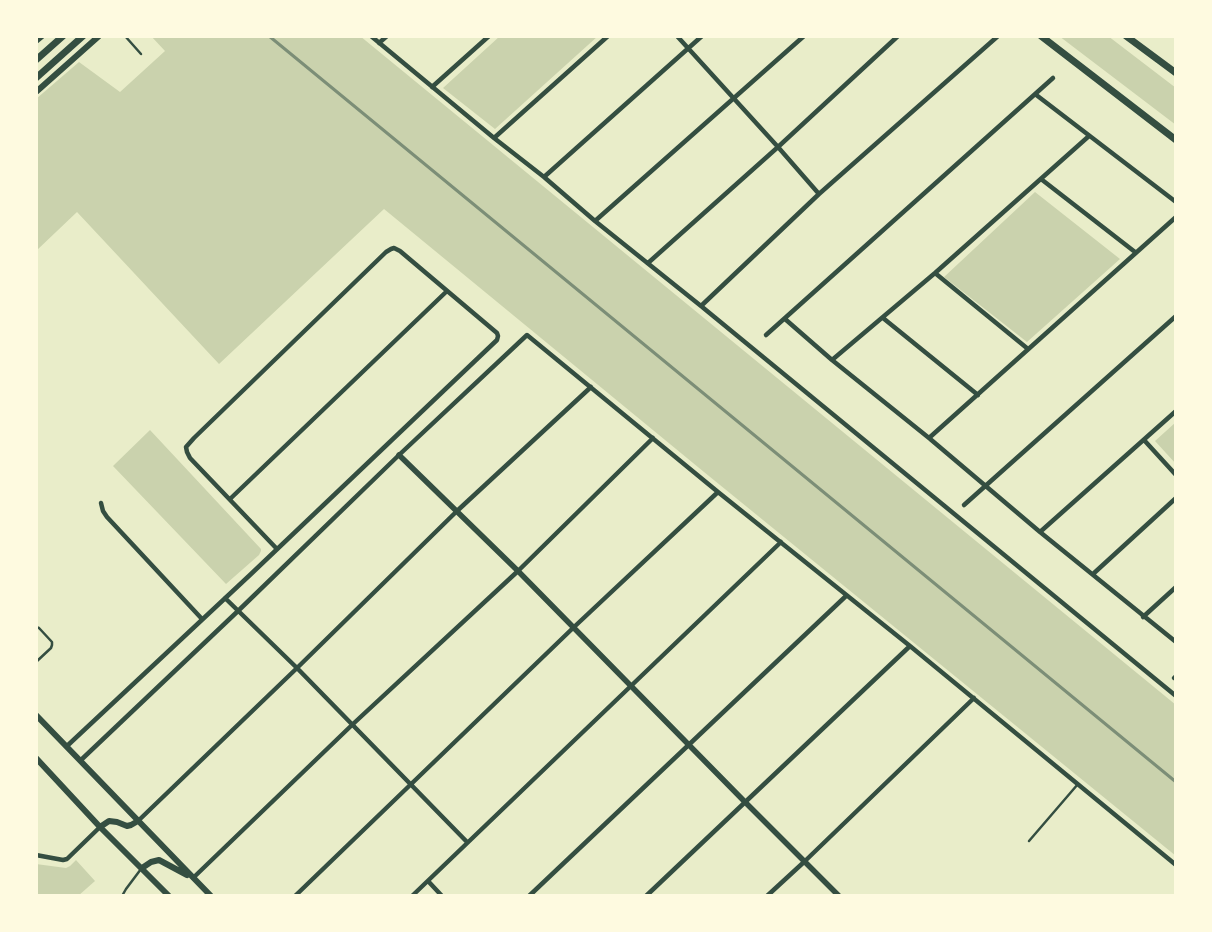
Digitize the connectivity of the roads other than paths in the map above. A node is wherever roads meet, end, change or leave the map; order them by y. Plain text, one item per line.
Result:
1 (42, 36) edge
2 (63, 36) edge
3 (83, 36) edge
4 (99, 36) edge
5 (125, 36) edge
6 (371, 36) edge
7 (387, 36) edge
8 (489, 36) edge
9 (608, 36) edge
10 (677, 36) edge
11 (702, 36) edge
12 (804, 36) edge
13 (898, 36) edge
14 (998, 36) edge
15 (1040, 36) edge
16 (1126, 36) edge
17 (36, 41) edge
18 (379, 43) junction
19 (688, 48) junction
20 (141, 54) dead end
21 (36, 60) edge
22 (1176, 73) edge
23 (36, 78) edge
24 (1052, 78) dead end
25 (432, 87) junction
26 (36, 92) edge
27 (1035, 94) junction
28 (733, 98) junction
29 (1089, 136) junction
30 (494, 138) junction
31 (1176, 140) edge
32 (778, 147) junction
33 (544, 177) junction
34 (1041, 179) junction
35 (819, 194) junction
36 (1176, 202) edge
37 (1176, 216) edge
38 (595, 221) junction
39 (1135, 252) junction
40 (648, 263) junction
41 (935, 273) junction
42 (447, 291) junction
43 (700, 306) junction
44 (1176, 316) edge
45 (883, 318) junction
46 (785, 319) junction
47 (766, 335) dead end
48 (1028, 349) junction
49 (832, 360) junction
50 (591, 386) junction
51 (978, 395) junction
52 (1176, 411) edge
53 (653, 438) junction
54 (929, 438) junction
55 (1144, 440) junction
56 (399, 455) junction
57 (1176, 474) edge
58 (985, 486) junction
59 (718, 492) junction
60 (1176, 498) edge
61 (230, 499) junction
62 (101, 503) dead end
63 (964, 505) dead end
64 (457, 512) junction
65 (1040, 532) junction
66 (781, 542) junction
67 (277, 549) junction
68 (518, 571) junction
69 (1093, 574) junction
70 (1176, 587) edge
71 (846, 596) junction
72 (225, 598) junction
73 (238, 611) junction
74 (1144, 617) junction
75 (202, 619) junction
76 (36, 627) edge
77 (573, 628) junction
78 (1176, 642) edge
79 (910, 646) junction
80 (36, 662) edge
81 (297, 668) junction
82 (631, 685) junction
83 (1176, 696) edge
84 (974, 698) junction
85 (36, 715) edge
86 (353, 724) junction
87 (689, 744) junction
88 (67, 746) junction
89 (36, 758) edge
90 (81, 760) junction
91 (410, 784) junction
92 (1078, 784) junction
93 (745, 802) junction
94 (138, 821) junction
95 (100, 826) junction
96 (1030, 841) dead end
97 (467, 842) junction
98 (36, 855) edge
99 (804, 862) junction
100 (1176, 865) edge
101 (142, 868) junction
102 (193, 878) junction
103 (428, 881) junction
104 (122, 896) edge
105 (169, 896) edge
106 (211, 896) edge
107 (295, 896) edge
108 (412, 896) edge
109 (442, 896) edge
110 (529, 896) edge
111 (646, 896) edge
112 (767, 896) edge
113 (839, 896) edge

1 - 17 main road
2 - 21 main road
3 - 23 main road
4 - 26 main road
5 - 20 lane
6 - 18 street
7 - 18 street
8 - 25 street
9 - 30 street
10 - 19 street
11 - 19 street
12 - 28 street
13 - 32 street
14 - 35 street
15 - 31 main road
16 - 22 main road
18 - 25 street
19 - 28 street
19 - 33 street
24 - 27 street
25 - 30 street
27 - 29 street
27 - 46 street
28 - 32 street
28 - 38 street
29 - 34 street
29 - 36 street
30 - 33 street
32 - 35 street
32 - 40 street
33 - 38 street
34 - 39 street
34 - 41 street
35 - 43 street
37 - 39 street
38 - 40 street
39 - 48 street
40 - 43 street
41 - 45 street
41 - 48 street
42 - 61 street
42 - 61 street
42 - 67 street
43 - 83 street
44 - 58 street
45 - 49 street
45 - 51 street
46 - 47 street
46 - 49 street
48 - 51 street
49 - 54 street
50 - 53 street
50 - 56 street
50 - 64 street
51 - 54 street
52 - 55 street
53 - 59 street
53 - 68 street
54 - 58 street
55 - 57 street
55 - 65 street
56 - 64 street
56 - 73 street
58 - 63 street
58 - 65 street
59 - 66 street
59 - 77 street
60 - 69 street
61 - 67 street
62 - 75 street
64 - 68 street
64 - 81 street
65 - 69 street
66 - 71 street
66 - 82 street
67 - 72 street
68 - 77 street
68 - 86 street
69 - 74 street
70 - 74 street
71 - 79 street
71 - 87 street
72 - 73 street
72 - 75 street
73 - 81 street
73 - 90 street
74 - 78 street
75 - 88 street
76 - 80 lane
77 - 82 street
77 - 91 street
79 - 84 street
79 - 93 street
81 - 86 street
81 - 94 street
82 - 87 street
82 - 97 street
84 - 92 street
84 - 99 street
85 - 88 main road
86 - 91 street
86 - 102 street
87 - 93 street
87 - 110 street
88 - 90 main road
89 - 95 main road
90 - 94 main road
91 - 97 street
91 - 107 street
92 - 96 lane
92 - 100 street
93 - 99 street
93 - 111 street
94 - 95 main road
94 - 102 main road
95 - 98 street
95 - 101 main road
97 - 103 street
99 - 112 street
99 - 113 street
101 - 102 main road
101 - 104 lane
101 - 105 main road
102 - 106 main road
103 - 108 street
103 - 109 street

